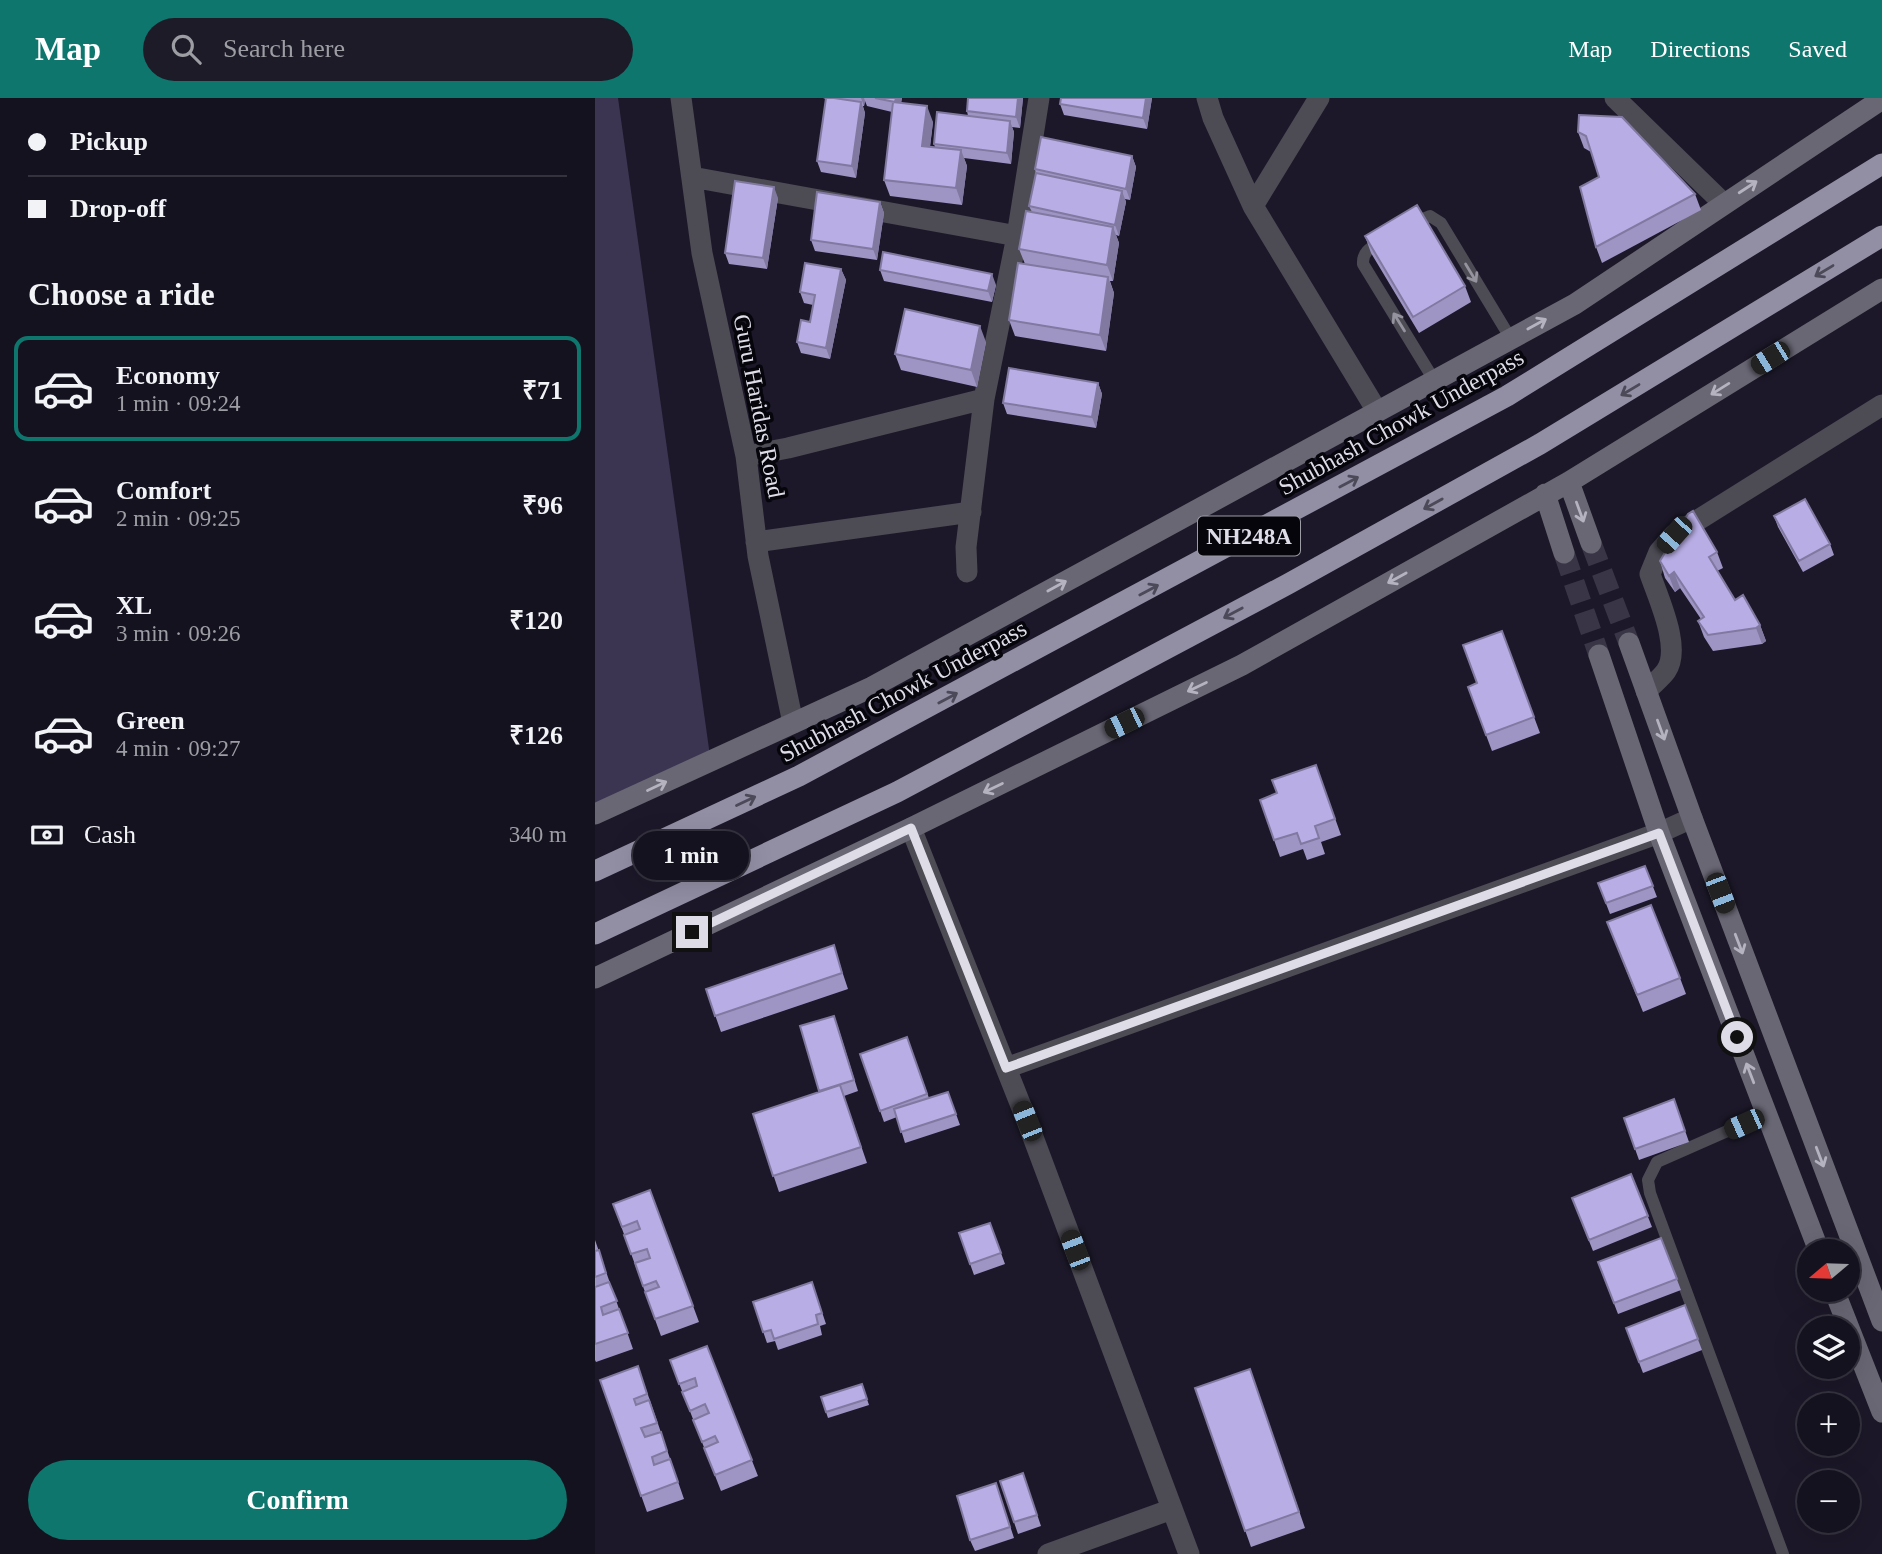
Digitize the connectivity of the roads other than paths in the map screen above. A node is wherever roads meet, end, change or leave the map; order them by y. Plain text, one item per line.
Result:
1 (681, 98) edge
2 (1039, 98) edge
3 (1207, 98) edge
4 (1319, 98) edge
5 (1615, 98) edge
6 (1882, 99) edge
7 (1882, 164) edge
8 (692, 177) junction
9 (1723, 203) junction
10 (1253, 206) junction
11 (1017, 236) junction
12 (1882, 236) edge
13 (1882, 289) edge
14 (1511, 339) junction
15 (1434, 380) junction
16 (984, 399) junction
17 (1882, 405) edge
18 (1377, 411) junction
19 (746, 456) junction
20 (1569, 482) junction
21 (1545, 494) junction
22 (971, 512) junction
23 (756, 542) junction
24 (1591, 543) tunnel mouth
25 (1565, 553) tunnel mouth
26 (967, 572) dead end
27 (1629, 643) tunnel mouth
28 (1599, 655) tunnel mouth
29 (1646, 691) junction
30 (793, 723) junction
31 (595, 814) edge
32 (1692, 818) junction
33 (911, 828) junction
34 (1659, 833) junction
35 (595, 871) edge
36 (595, 934) edge
37 (595, 978) edge
38 (1006, 1068) junction
39 (1766, 1114) junction
40 (1814, 1239) edge
41 (1839, 1302) edge
42 (1882, 1321) edge
43 (1882, 1412) edge
44 (1172, 1509) junction
45 (1048, 1554) edge
46 (1189, 1554) edge
47 (1783, 1554) edge

1 - 8 street, Guru Haridas Road
2 - 11 street
3 - 10 street
4 - 10 street
5 - 9 street
9 -> 6 main road
35 -> 7 highway, Shubhash Chowk Underpass / NH248A
8 - 11 street
8 - 19 street, Guru Haridas Road
14 -> 9 main road
10 - 18 street
11 - 16 street
12 -> 36 highway, NH248A
13 -> 20 main road
14 - 15 main road
15 -> 14 lane
15 - 18 main road
16 - 19 street
16 - 22 street
17 - 29 street
30 -> 18 main road
19 - 23 street, Guru Haridas Road
20 - 21 main road
20 -> 24 main road
21 - 25 main road
21 -> 33 main road
22 - 23 street
22 - 26 street
23 - 30 street, Guru Haridas Road
27 - 29 main road
28 - 34 main road
29 -> 32 main road
31 -> 30 main road
32 - 34 street
32 -> 42 main road
33 - 37 main road
33 - 38 street
34 - 38 street
39 -> 34 main road
38 - 44 street
39 - 40 main road
39 - 47 lane
41 - 43 main road
44 - 45 street
44 - 46 street

